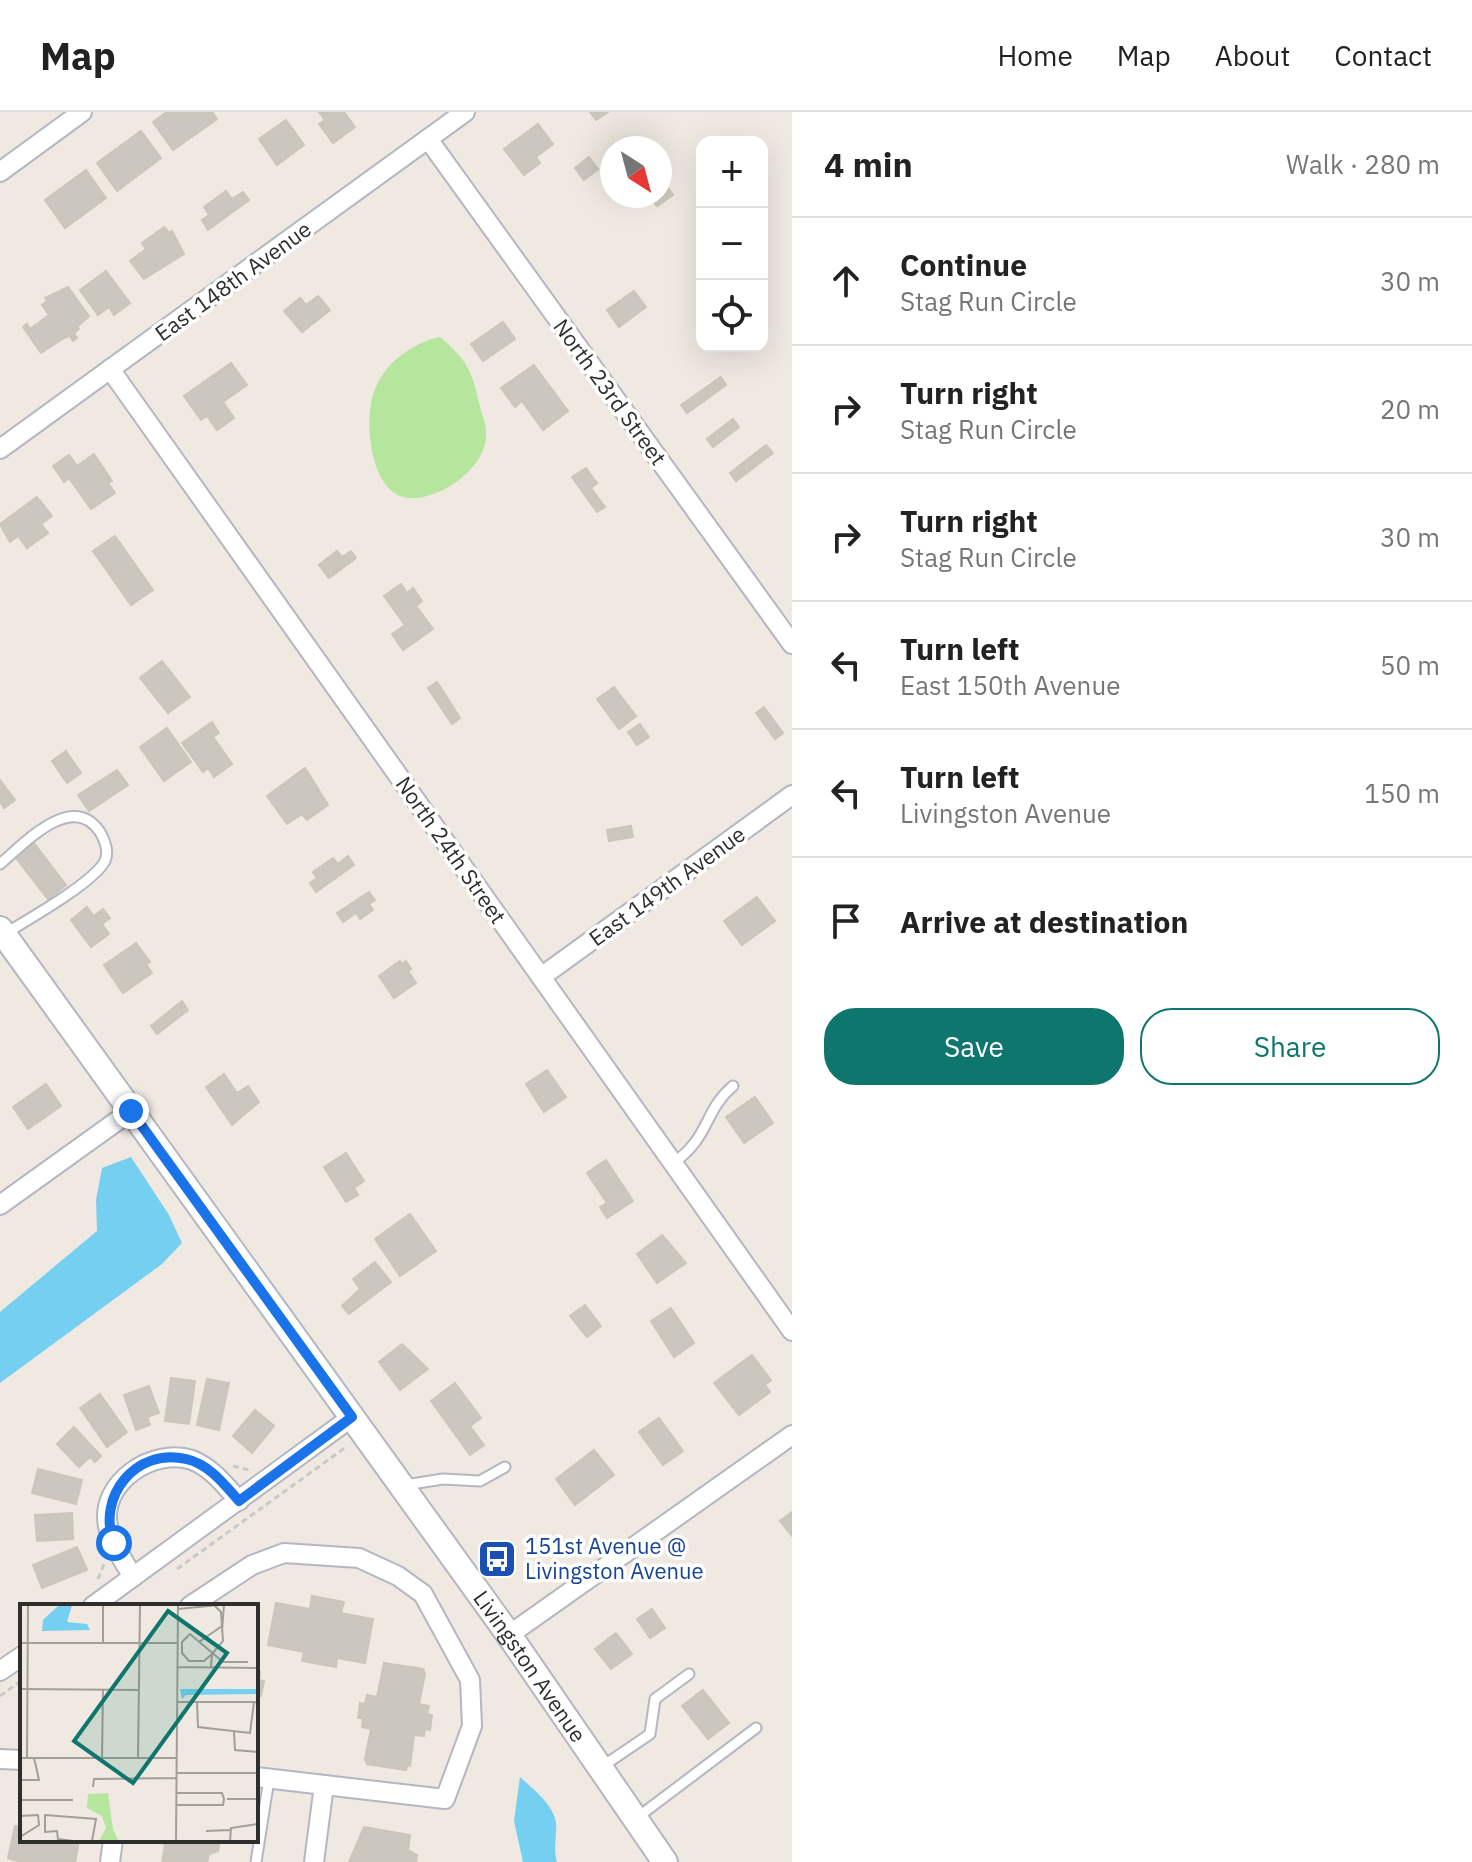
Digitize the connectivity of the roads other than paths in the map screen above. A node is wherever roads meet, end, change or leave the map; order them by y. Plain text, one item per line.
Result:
1 (82, 112) edge
2 (465, 112) edge
3 (428, 139) junction
4 (0, 172) edge
5 (110, 369) junction
6 (0, 449) edge
7 (792, 644) edge
8 (792, 795) edge
9 (0, 864) edge
10 (2, 932) edge
11 (541, 977) junction
12 (733, 1086) dead end
13 (131, 1111) junction
14 (673, 1163) junction
15 (0, 1205) edge
16 (792, 1331) edge
17 (352, 1417) junction
18 (792, 1435) edge
19 (505, 1467) dead end
20 (402, 1486) junction
21 (239, 1501) junction
22 (133, 1577) junction
23 (96, 1604) edge
24 (193, 1604) edge
25 (509, 1635) junction
26 (20, 1657) edge
27 (0, 1671) edge
28 (689, 1674) dead end
29 (756, 1728) dead end
30 (0, 1759) edge
31 (20, 1760) edge
32 (600, 1768) junction
33 (262, 1778) edge
34 (324, 1785) junction
35 (635, 1819) junction
36 (258, 1834) edge
37 (113, 1842) edge
38 (257, 1842) edge
39 (110, 1862) edge
40 (256, 1862) edge
41 (314, 1862) edge
42 (665, 1862) edge

1 - 4 street
2 - 3 street, East 148th Avenue
3 - 5 street, East 148th Avenue
3 - 7 street, North 23rd Street
5 - 6 street, East 148th Avenue
5 - 11 street, North 24th Street
8 - 11 street, East 149th Avenue
9 - 10 lane
10 - 13 street, Livingston Avenue
11 - 14 street, North 24th Street
12 - 14 lane
13 - 15 street
13 - 17 street, Livingston Avenue
14 - 16 street, North 24th Street
17 - 20 street, Livingston Avenue
17 - 21 street
18 - 25 street
19 - 20 lane
20 - 25 street, Livingston Avenue
21 - 22 street
21 - 22 street
22 - 23 street
24 - 34 street
25 - 32 street, Livingston Avenue
26 - 27 street
28 - 32 lane
29 - 35 lane
30 - 31 street
32 - 35 street, Livingston Avenue
33 - 34 street
33 - 36 lane
34 - 41 street
35 - 42 street, Livingston Avenue
37 - 39 street
38 - 40 lane

